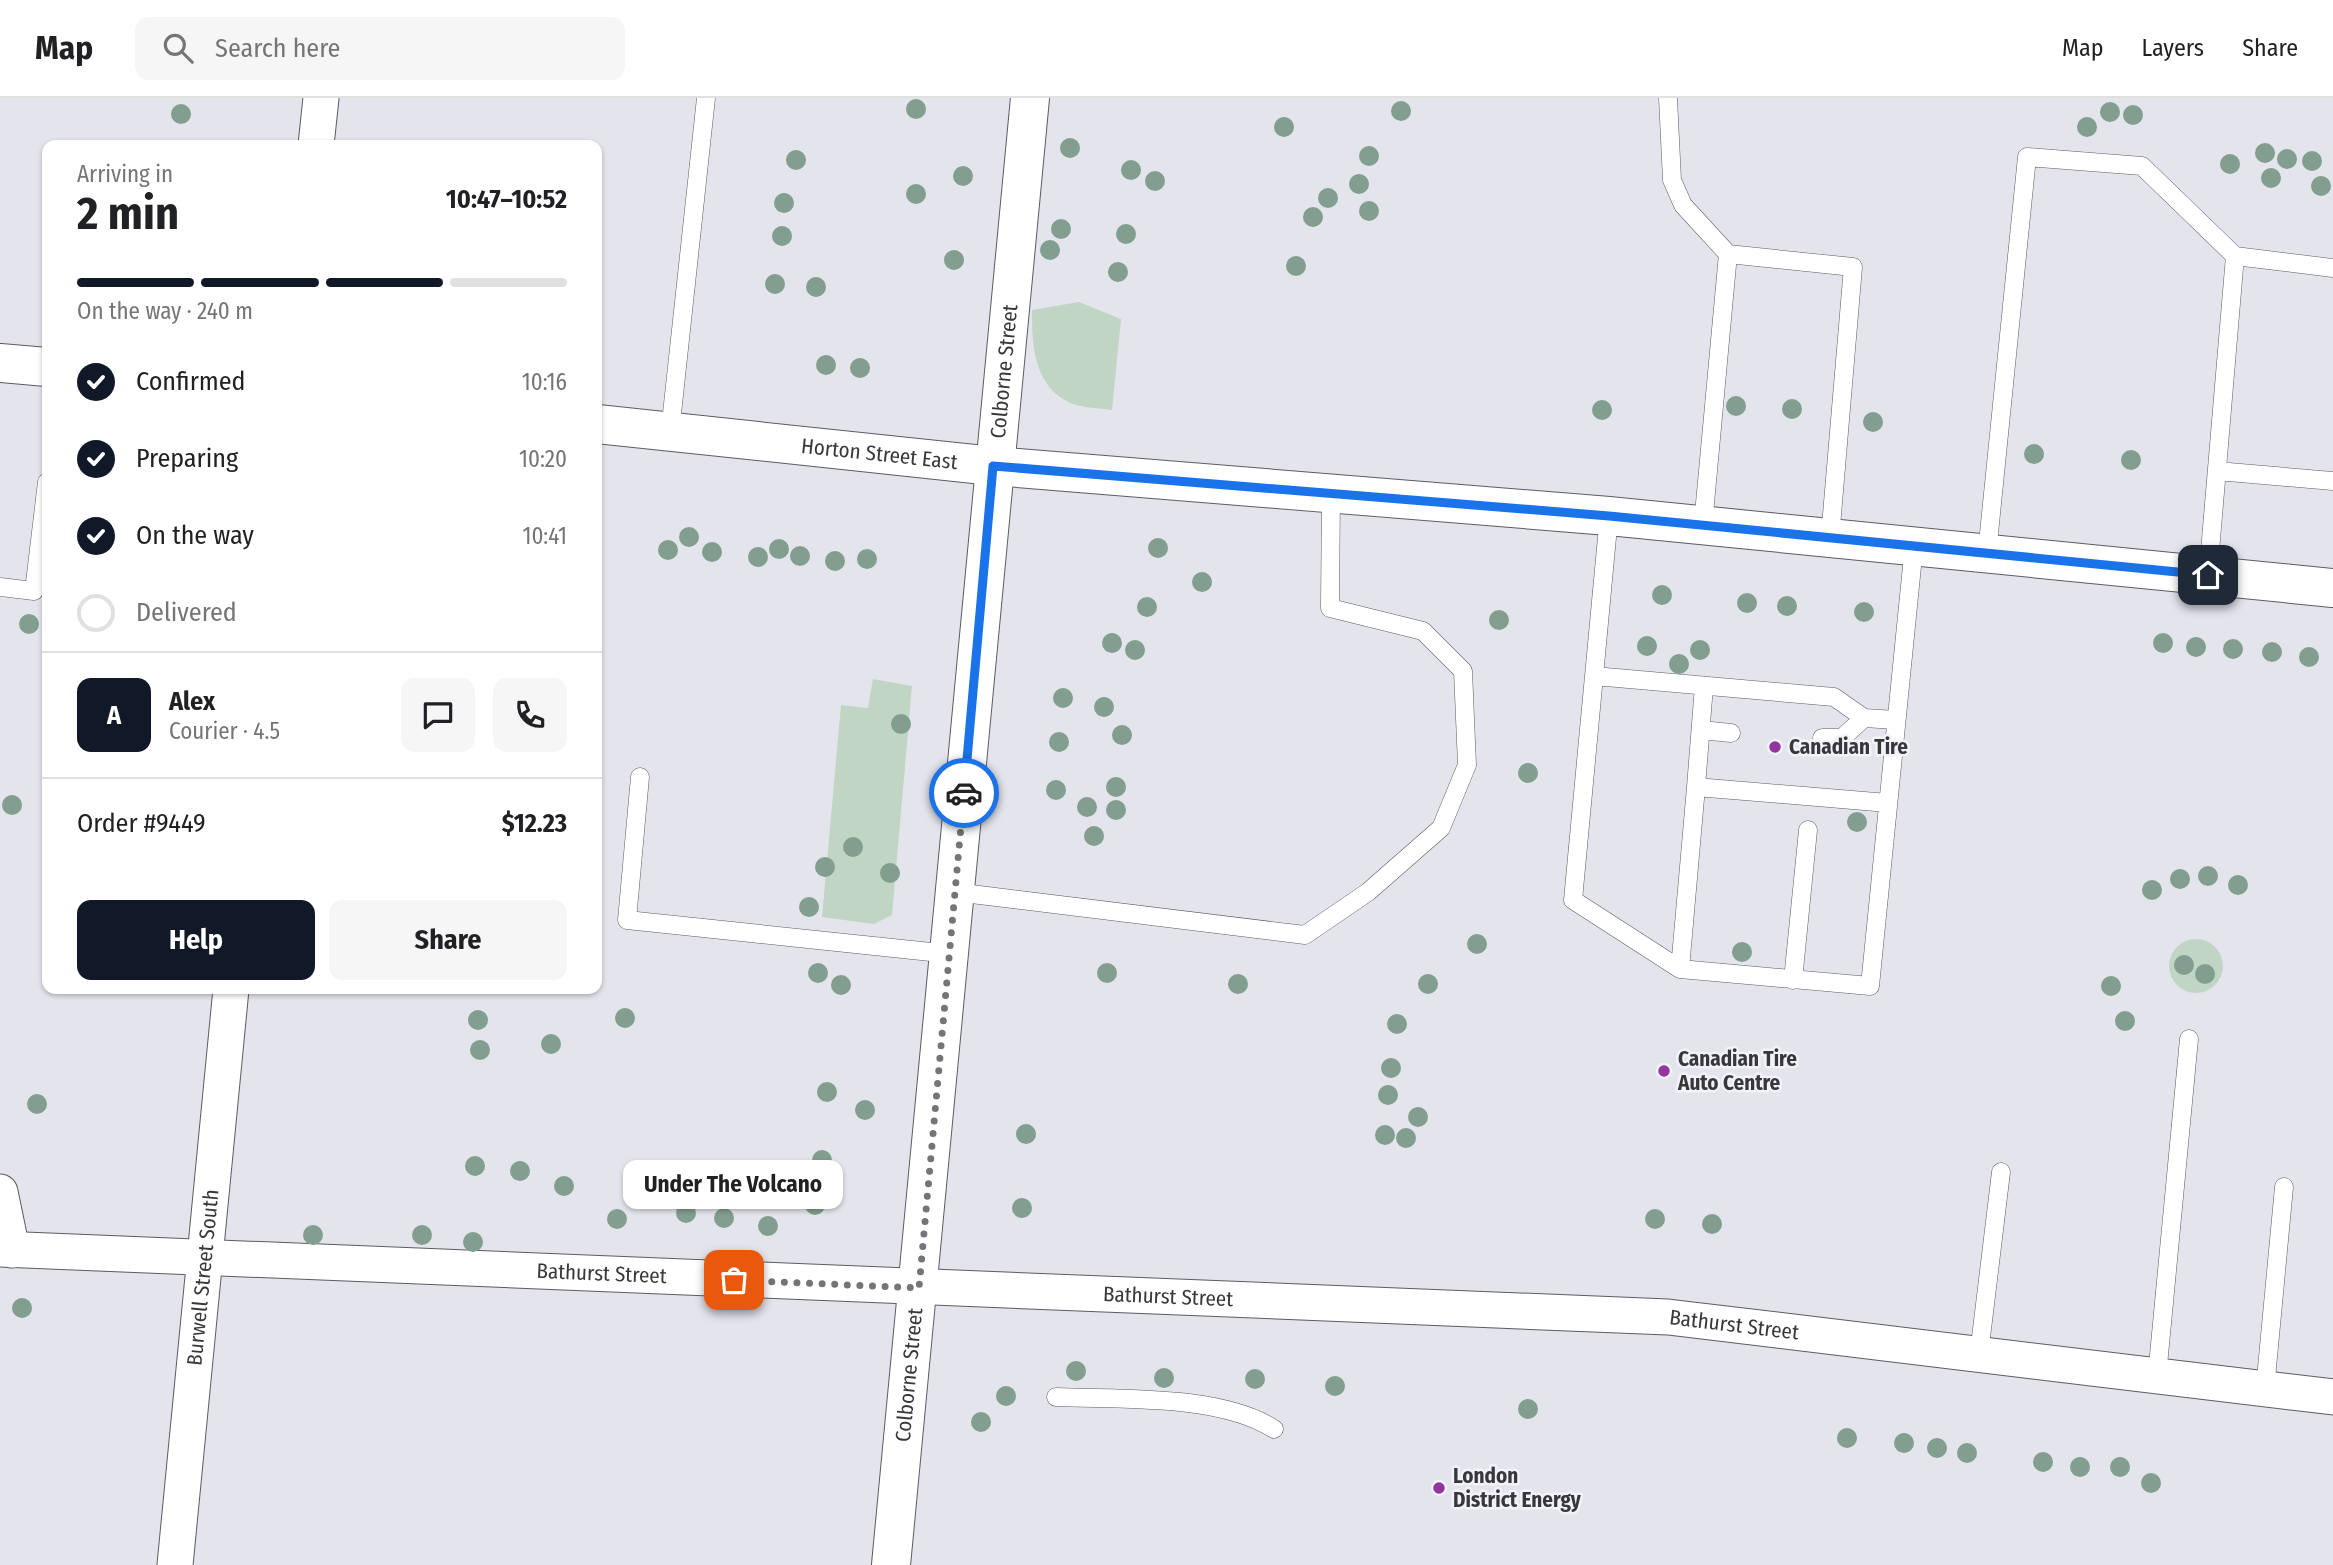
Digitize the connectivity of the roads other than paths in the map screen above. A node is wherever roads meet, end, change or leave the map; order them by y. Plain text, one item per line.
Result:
1 (321, 98) edge
2 (706, 98) edge
3 (1030, 98) edge
4 (1668, 98) edge
5 (317, 140) edge
6 (1728, 254) junction
7 (2235, 256) junction
8 (2333, 268) edge
9 (0, 363) edge
10 (42, 367) edge
11 (602, 425) edge
12 (670, 432) junction
13 (993, 466) junction
14 (2217, 471) junction
15 (2333, 481) edge
16 (1331, 493) junction
17 (1609, 516) junction
18 (42, 524) edge
19 (1703, 525) junction
20 (1830, 538) junction
21 (1914, 546) junction
22 (1987, 553) junction
23 (2208, 575) junction
24 (0, 587) edge
25 (2333, 588) edge
26 (1594, 676) junction
27 (1704, 686) junction
28 (1864, 718) junction
29 (1896, 720) junction
30 (1700, 730) junction
31 (1731, 733) dead end
32 (1822, 738) dead end
33 (640, 777) dead end
34 (1696, 787) junction
35 (1888, 803) junction
36 (1808, 830) dead end
37 (955, 892) junction
38 (950, 954) junction
39 (1680, 969) junction
40 (1793, 980) junction
41 (230, 994) edge
42 (2189, 1039) dead end
43 (2001, 1172) dead end
44 (2284, 1187) dead end
45 (0, 1192) edge
46 (6, 1250) edge
47 (203, 1259) junction
48 (919, 1288) junction
49 (1979, 1354) junction
50 (2157, 1376) junction
51 (2265, 1389) junction
52 (1056, 1397) dead end
53 (2333, 1397) edge
54 (1274, 1429) dead end
55 (175, 1565) edge
56 (891, 1565) edge

1 - 5 street
2 - 12 lane
3 - 13 main road, Colborne Street
4 - 6 lane
6 - 19 lane
6 - 20 lane
7 - 8 lane
7 - 14 lane
7 - 22 lane
9 - 10 main road
11 - 12 main road, Horton Street East
12 - 13 main road, Horton Street East
13 - 16 main road, Horton Street East
13 - 37 main road, Colborne Street
14 - 15 lane
14 - 23 lane
16 - 17 main road, Horton Street East
16 - 37 lane
17 - 19 main road, Horton Street East
17 - 26 lane
18 - 24 lane
19 - 20 main road, Horton Street East
20 - 21 main road, Horton Street East
21 - 22 main road, Horton Street East
21 - 29 lane
22 - 23 main road, Horton Street East
23 - 25 main road, Horton Street East
26 - 27 lane
26 - 39 lane
27 - 28 lane
27 - 30 lane
28 - 29 lane
28 - 32 lane
29 - 35 lane
30 - 31 lane
30 - 34 lane
33 - 38 lane
34 - 35 lane
34 - 39 lane
35 - 40 lane
36 - 40 lane
37 - 38 main road, Colborne Street
38 - 48 main road, Colborne Street
39 - 40 lane
41 - 47 street, Burwell Street South
42 - 50 lane
43 - 49 lane
44 - 51 lane
45 - 46 street
46 - 47 street, Bathurst Street
47 - 48 street, Bathurst Street
47 - 55 street, Burwell Street South
48 - 49 street, Bathurst Street
48 - 56 main road, Colborne Street
49 - 50 street, Bathurst Street
50 - 51 street, Bathurst Street
51 - 53 street, Bathurst Street
52 - 54 lane

